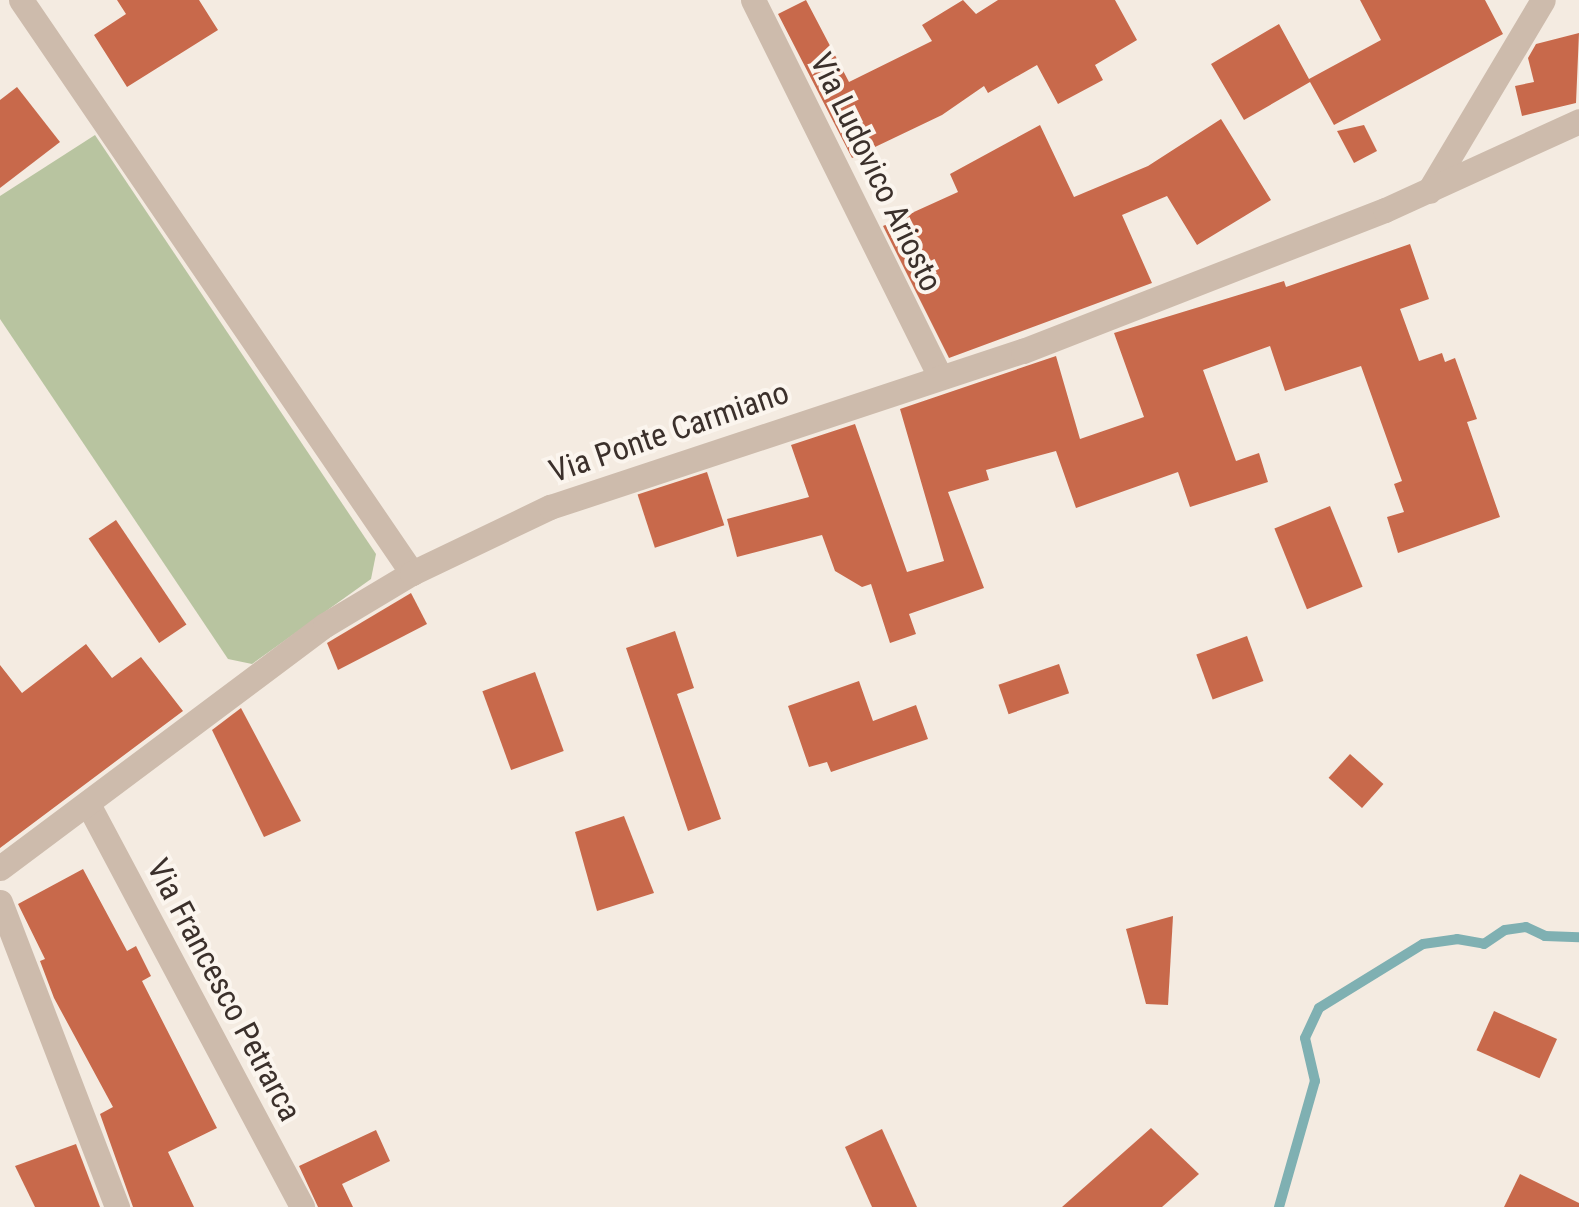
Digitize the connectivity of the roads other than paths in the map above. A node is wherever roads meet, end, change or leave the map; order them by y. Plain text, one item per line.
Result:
1 (21, 0) edge
2 (753, 0) edge
3 (1543, 0) edge
4 (1579, 121) edge
5 (1429, 192) junction
6 (939, 375) junction
7 (412, 573) junction
8 (88, 804) junction
9 (0, 868) edge
10 (0, 902) edge
11 (118, 1207) edge
12 (302, 1207) edge

1 - 7 street
2 - 6 street, Via Ludovico Ariosto
3 - 5 street
4 - 5 street, Via Ponte Carmiano
5 - 6 street, Via Ponte Carmiano
6 - 7 street, Via Ponte Carmiano
7 - 8 street, Via Ponte Carmiano
8 - 9 street, Via Ponte Carmiano
8 - 12 street, Via Francesco Petrarca
10 - 11 street

